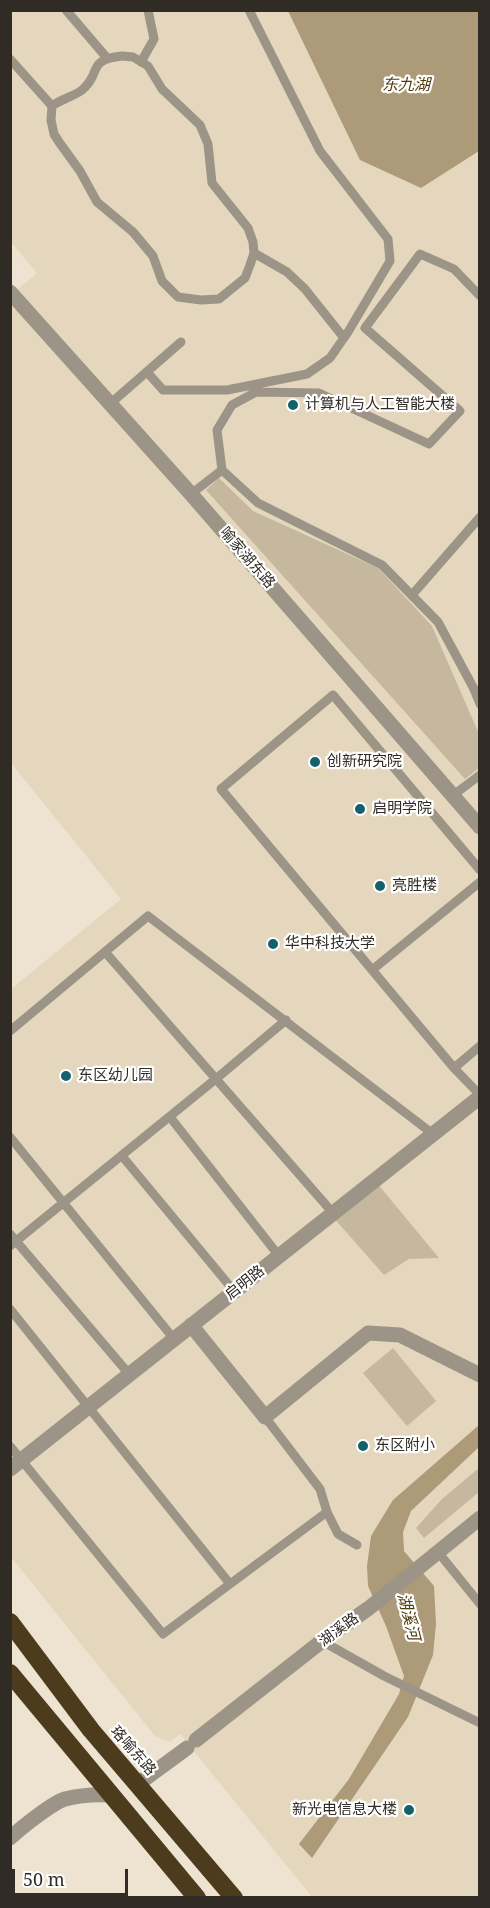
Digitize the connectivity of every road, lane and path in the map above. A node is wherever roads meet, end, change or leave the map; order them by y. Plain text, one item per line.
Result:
1 (66, 10) edge
2 (148, 10) edge
3 (249, 10) edge
4 (107, 58) junction
5 (10, 59) edge
6 (141, 62) junction
7 (52, 106) junction
8 (254, 253) junction
9 (10, 292) edge
10 (480, 296) edge
11 (344, 338) junction
12 (181, 342) dead end
13 (147, 372) junction
14 (111, 404) junction
15 (222, 470) junction
16 (191, 494) junction
17 (480, 517) edge
18 (412, 595) junction
19 (480, 704) edge
20 (480, 775) edge
21 (452, 796) junction
22 (480, 827) edge
23 (480, 870) edge
24 (480, 882) edge
25 (106, 953) junction
26 (372, 970) junction
27 (286, 1020) junction
28 (10, 1031) edge
29 (480, 1046) edge
30 (454, 1068) junction
31 (217, 1078) junction
32 (480, 1096) edge
33 (170, 1117) junction
34 (433, 1134) junction
35 (10, 1137) edge
36 (122, 1156) junction
37 (64, 1203) junction
38 (333, 1213) junction
39 (12, 1240) edge
40 (279, 1256) junction
41 (234, 1291) junction
42 (10, 1309) edge
43 (191, 1325) junction
44 (174, 1339) junction
45 (479, 1372) edge
46 (129, 1374) junction
47 (89, 1406) junction
48 (265, 1417) junction
49 (10, 1446) edge
50 (16, 1464) edge
51 (327, 1512) junction
52 (480, 1518) edge
53 (357, 1545) dead end
54 (438, 1552) junction
55 (231, 1584) junction
56 (480, 1604) edge
57 (10, 1622) edge
58 (322, 1641) junction
59 (10, 1673) edge
60 (480, 1723) edge
61 (138, 1784) junction
62 (112, 1795) junction
63 (10, 1838) edge
64 (197, 1898) edge
65 (234, 1898) edge

1 - 4 lane
2 - 6 lane
3 - 11 lane
4 - 6 lane
4 - 7 lane
5 - 7 lane
6 - 8 lane
7 - 8 lane
8 - 11 lane
9 - 14 street, 喻家湖东路
10 - 15 lane
11 - 13 lane
12 - 13 lane
13 - 14 lane
14 - 16 street, 喻家湖东路
15 - 16 lane
15 - 18 lane
16 - 21 street, 喻家湖东路
17 - 18 lane
18 - 19 lane
20 - 21 lane
21 - 22 street, 喻家湖东路
23 - 26 lane
24 - 26 lane
25 - 27 lane
25 - 28 lane
25 - 31 lane
26 - 30 lane
27 - 31 lane
27 - 34 lane
29 - 30 lane
30 - 32 lane
31 - 33 lane
31 - 38 lane
32 - 34 street, 启明路
33 - 36 lane
33 - 40 lane
34 - 38 street, 启明路
35 - 37 lane
36 - 37 lane
36 - 41 lane
37 - 39 lane
37 - 44 lane
38 - 40 street, 启明路
39 - 46 lane
40 - 41 street, 启明路
41 - 43 street, 启明路
42 - 47 lane
43 - 44 street, 启明路
43 - 48 street
44 - 46 street, 启明路
45 - 48 street
46 - 47 street, 启明路
47 - 50 street, 启明路
47 - 55 lane
48 - 51 lane
49 - 50 lane
50 - 55 lane
51 - 53 lane
51 - 55 lane
52 - 54 street, 湖溪路
54 - 56 lane
54 - 58 street, 湖溪路
57 - 61 highway, 珞喻东路
58 - 60 lane
58 - 61 street, 湖溪路
59 - 62 highway
61 - 65 highway, 珞喻东路
62 - 63 street
62 - 64 highway

